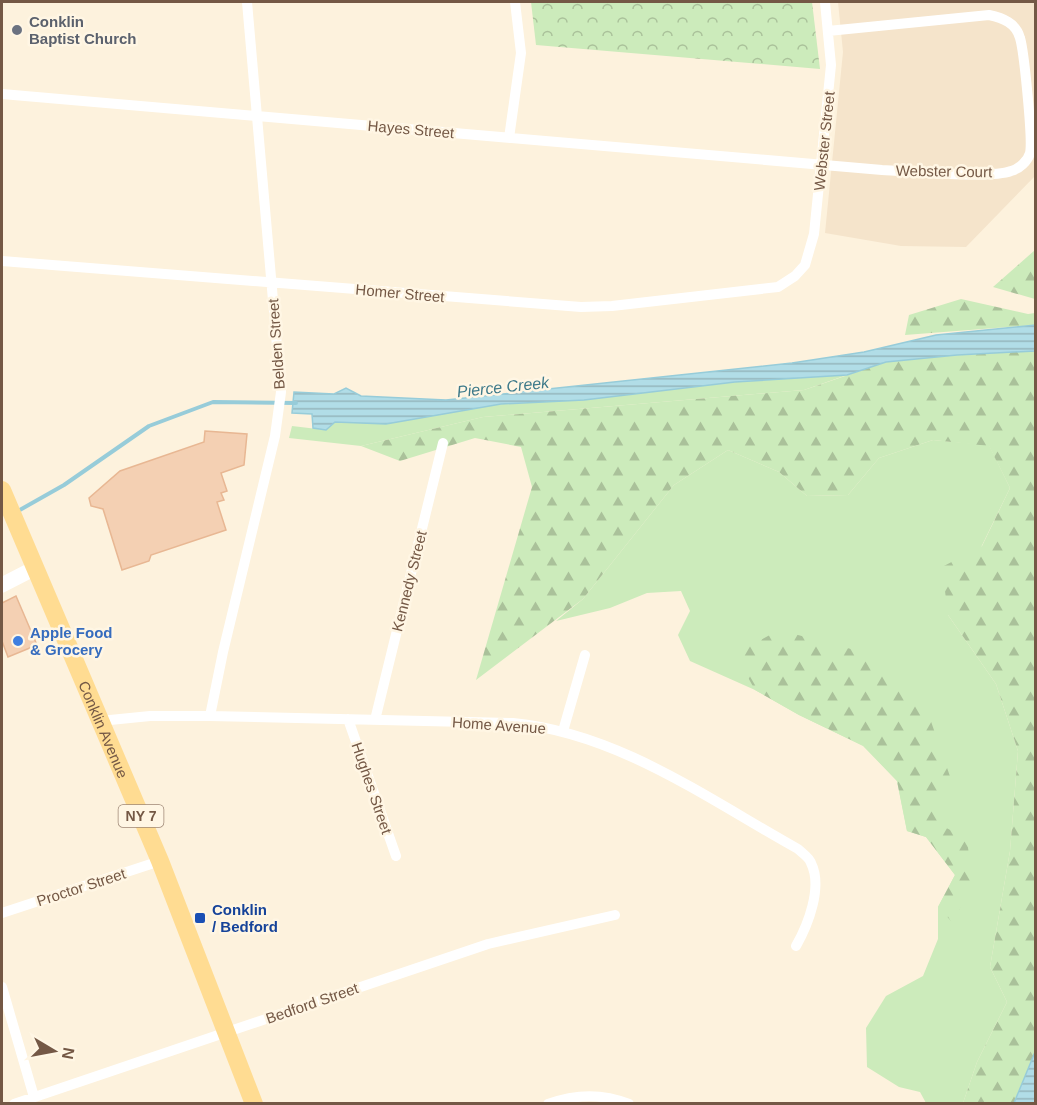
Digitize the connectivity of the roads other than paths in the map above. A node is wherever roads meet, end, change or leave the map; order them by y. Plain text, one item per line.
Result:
1 (247, 2) edge
2 (515, 2) edge
3 (825, 2) edge
4 (828, 31) junction
5 (2, 94) edge
6 (256, 116) junction
7 (509, 138) junction
8 (820, 164) junction
9 (2, 261) edge
10 (795, 276) joint
11 (271, 282) junction
12 (443, 443) dead end
13 (4, 497) edge
14 (35, 568) junction
15 (2, 585) edge
16 (585, 655) dead end
17 (210, 716) junction
18 (348, 719) junction
19 (100, 720) junction
20 (375, 720) junction
21 (563, 731) junction
22 (396, 856) dead end
23 (160, 861) junction
24 (2, 913) edge
25 (615, 915) dead end
26 (796, 946) dead end
27 (2, 987) edge
28 (227, 1032) junction
29 (34, 1097) junction
30 (14, 1104) edge
31 (254, 1104) edge
32 (548, 1104) edge
33 (629, 1104) edge

1 - 6 street, Belden Street
2 - 7 street
3 - 4 street, Webster Street
4 - 8 street, Webster Street
4 - 8 street, Webster Court
5 - 6 street, Hayes Street
6 - 7 street, Hayes Street
6 - 11 street, Belden Street
7 - 8 street, Hayes Street
8 - 10 street, Webster Street
9 - 11 street, Homer Street
10 - 11 street, Homer Street
11 - 17 street, Belden Street
12 - 20 street, Kennedy Street
13 - 14 main road, Conklin Avenue / NY 7
14 - 15 street
14 - 19 main road, Conklin Avenue / NY 7
16 - 21 street
17 - 18 street, Home Avenue
17 - 19 street, Home Avenue
18 - 20 street, Home Avenue
18 - 22 street, Hughes Street
19 - 23 main road, Conklin Avenue / NY 7
20 - 21 street, Home Avenue
21 - 26 street, Home Avenue
23 - 24 street, Proctor Street
23 - 28 main road, Conklin Avenue / NY 7
25 - 28 street, Bedford Street
27 - 29 street
28 - 29 street, Bedford Street
28 - 31 main road, Conklin Avenue / NY 7
29 - 30 street, Bedford Street
32 - 33 street

